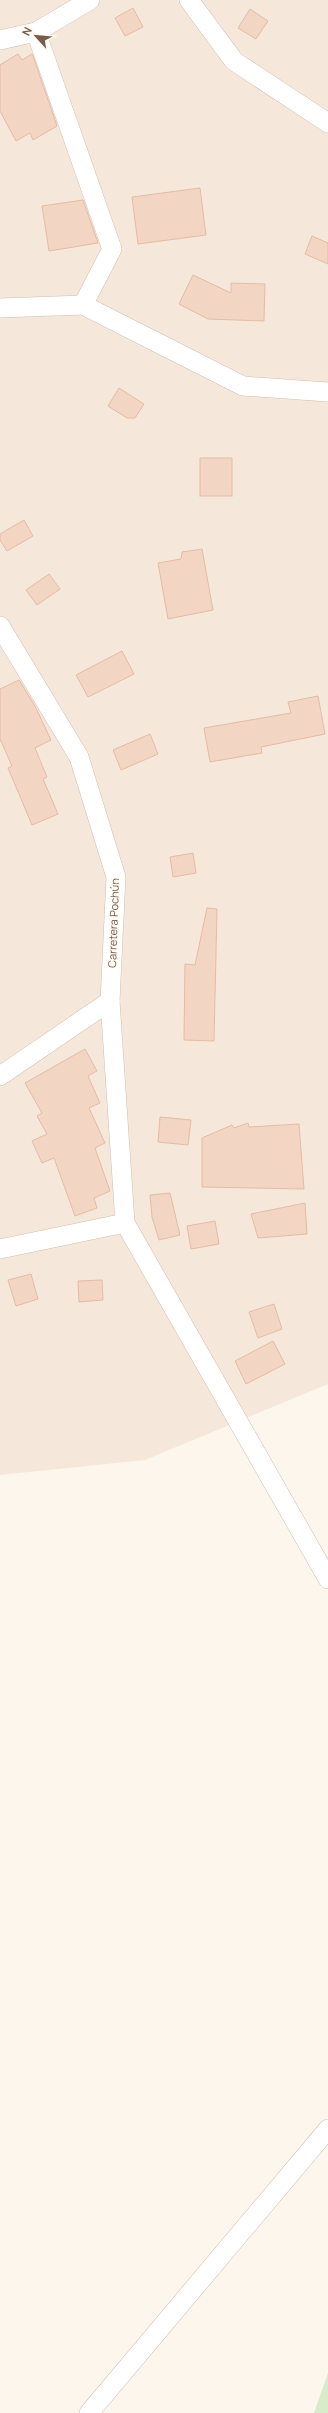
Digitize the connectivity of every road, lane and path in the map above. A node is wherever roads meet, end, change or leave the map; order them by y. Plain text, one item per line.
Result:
1 (90, 0) edge
2 (189, 0) edge
3 (36, 32) junction
4 (0, 40) edge
5 (328, 123) edge
6 (83, 304) junction
7 (0, 308) edge
8 (328, 392) edge
9 (0, 626) edge
10 (110, 1001) junction
11 (3, 1068) edge
12 (125, 1223) junction
13 (0, 1249) edge
14 (328, 1579) edge
15 (328, 2129) edge
16 (89, 2413) edge

1 - 3 street
2 - 5 street
3 - 4 street
3 - 6 street
6 - 7 street
6 - 8 street
9 - 10 street, Carretera Pochún
10 - 11 street
10 - 12 street, Carretera Pochún
12 - 13 street
12 - 14 street
15 - 16 street

